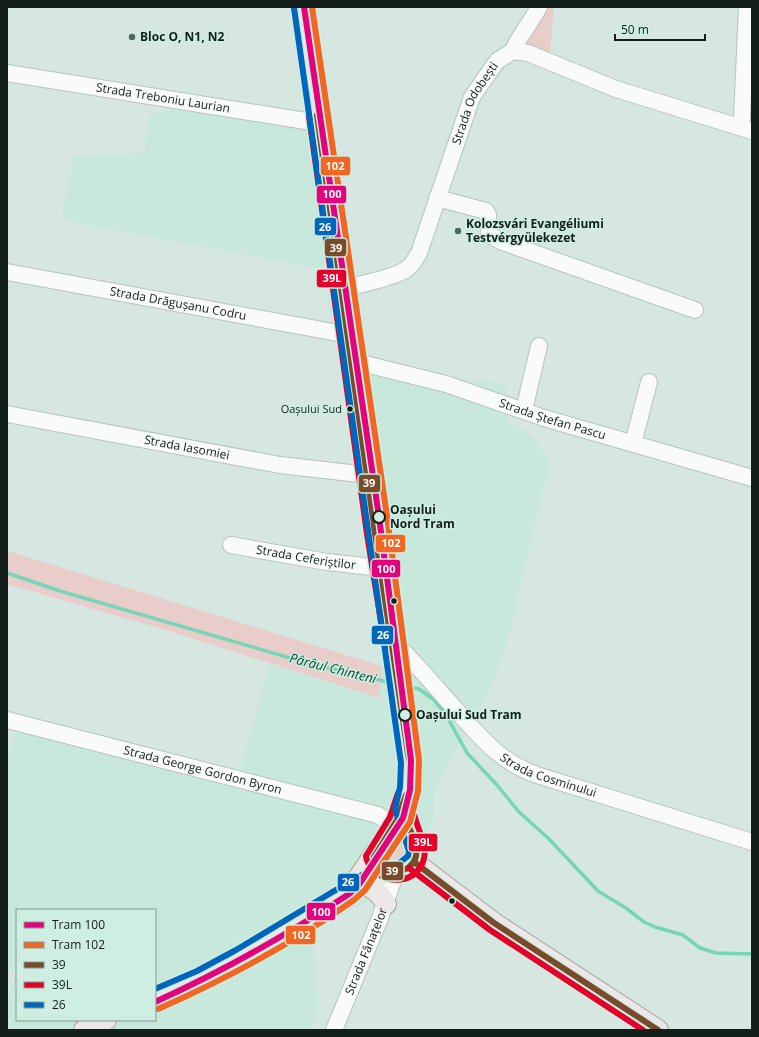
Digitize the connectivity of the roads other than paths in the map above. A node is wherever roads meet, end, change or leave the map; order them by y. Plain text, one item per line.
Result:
1 (302, 7) edge
2 (539, 7) edge
3 (747, 7) edge
4 (513, 51) junction
5 (7, 73) edge
6 (318, 123) junction
7 (746, 129) edge
8 (437, 198) junction
9 (7, 272) edge
10 (342, 287) junction
11 (694, 310) dead end
12 (349, 335) junction
13 (538, 346) dead end
14 (353, 361) junction
15 (649, 382) dead end
16 (524, 410) junction
17 (7, 414) edge
18 (633, 444) junction
19 (368, 475) junction
20 (752, 478) edge
21 (230, 544) dead end
22 (381, 568) junction
23 (391, 638) junction
24 (7, 720) edge
25 (403, 808) junction
26 (391, 831) junction
27 (413, 839) junction
28 (752, 842) edge
29 (374, 857) junction
30 (414, 862) junction
31 (392, 872) junction
32 (356, 887) junction
33 (386, 904) junction
34 (156, 998) edge
35 (104, 1021) edge
36 (84, 1030) edge
37 (334, 1030) edge
38 (658, 1030) edge

1 - 6 main road
2 - 4 street
3 - 7 street
4 - 7 street
4 - 8 street, Strada Odobești
5 - 6 street, Strada Treboniu Laurian
6 - 10 main road
8 - 10 street, Strada Odobești
8 - 11 street
9 - 12 street, Strada Drăgușanu Codru
10 - 12 main road
12 - 14 main road
13 - 16 street
14 - 16 street, Strada Ștefan Pascu
14 - 19 main road
15 - 18 street
16 - 18 street, Strada Ștefan Pascu
17 - 19 street, Strada Iasomiei
18 - 20 street, Strada Ștefan Pascu
19 - 22 main road
21 - 22 street, Strada Ceferiștilor
22 - 23 main road
23 - 25 main road
23 - 28 street, Strada Cosminului
24 - 26 street, Strada George Gordon Byron
25 - 26 main road
25 - 27 main road
26 - 27 main road
26 - 29 main road
27 - 30 main road
29 - 31 main road
29 - 32 main road
30 - 31 main road
30 - 38 main road
31 - 32 main road
31 - 33 street, Strada Fânațelor
32 - 33 main road
32 - 34 main road
33 - 37 street, Strada Fânațelor
35 - 36 main road

